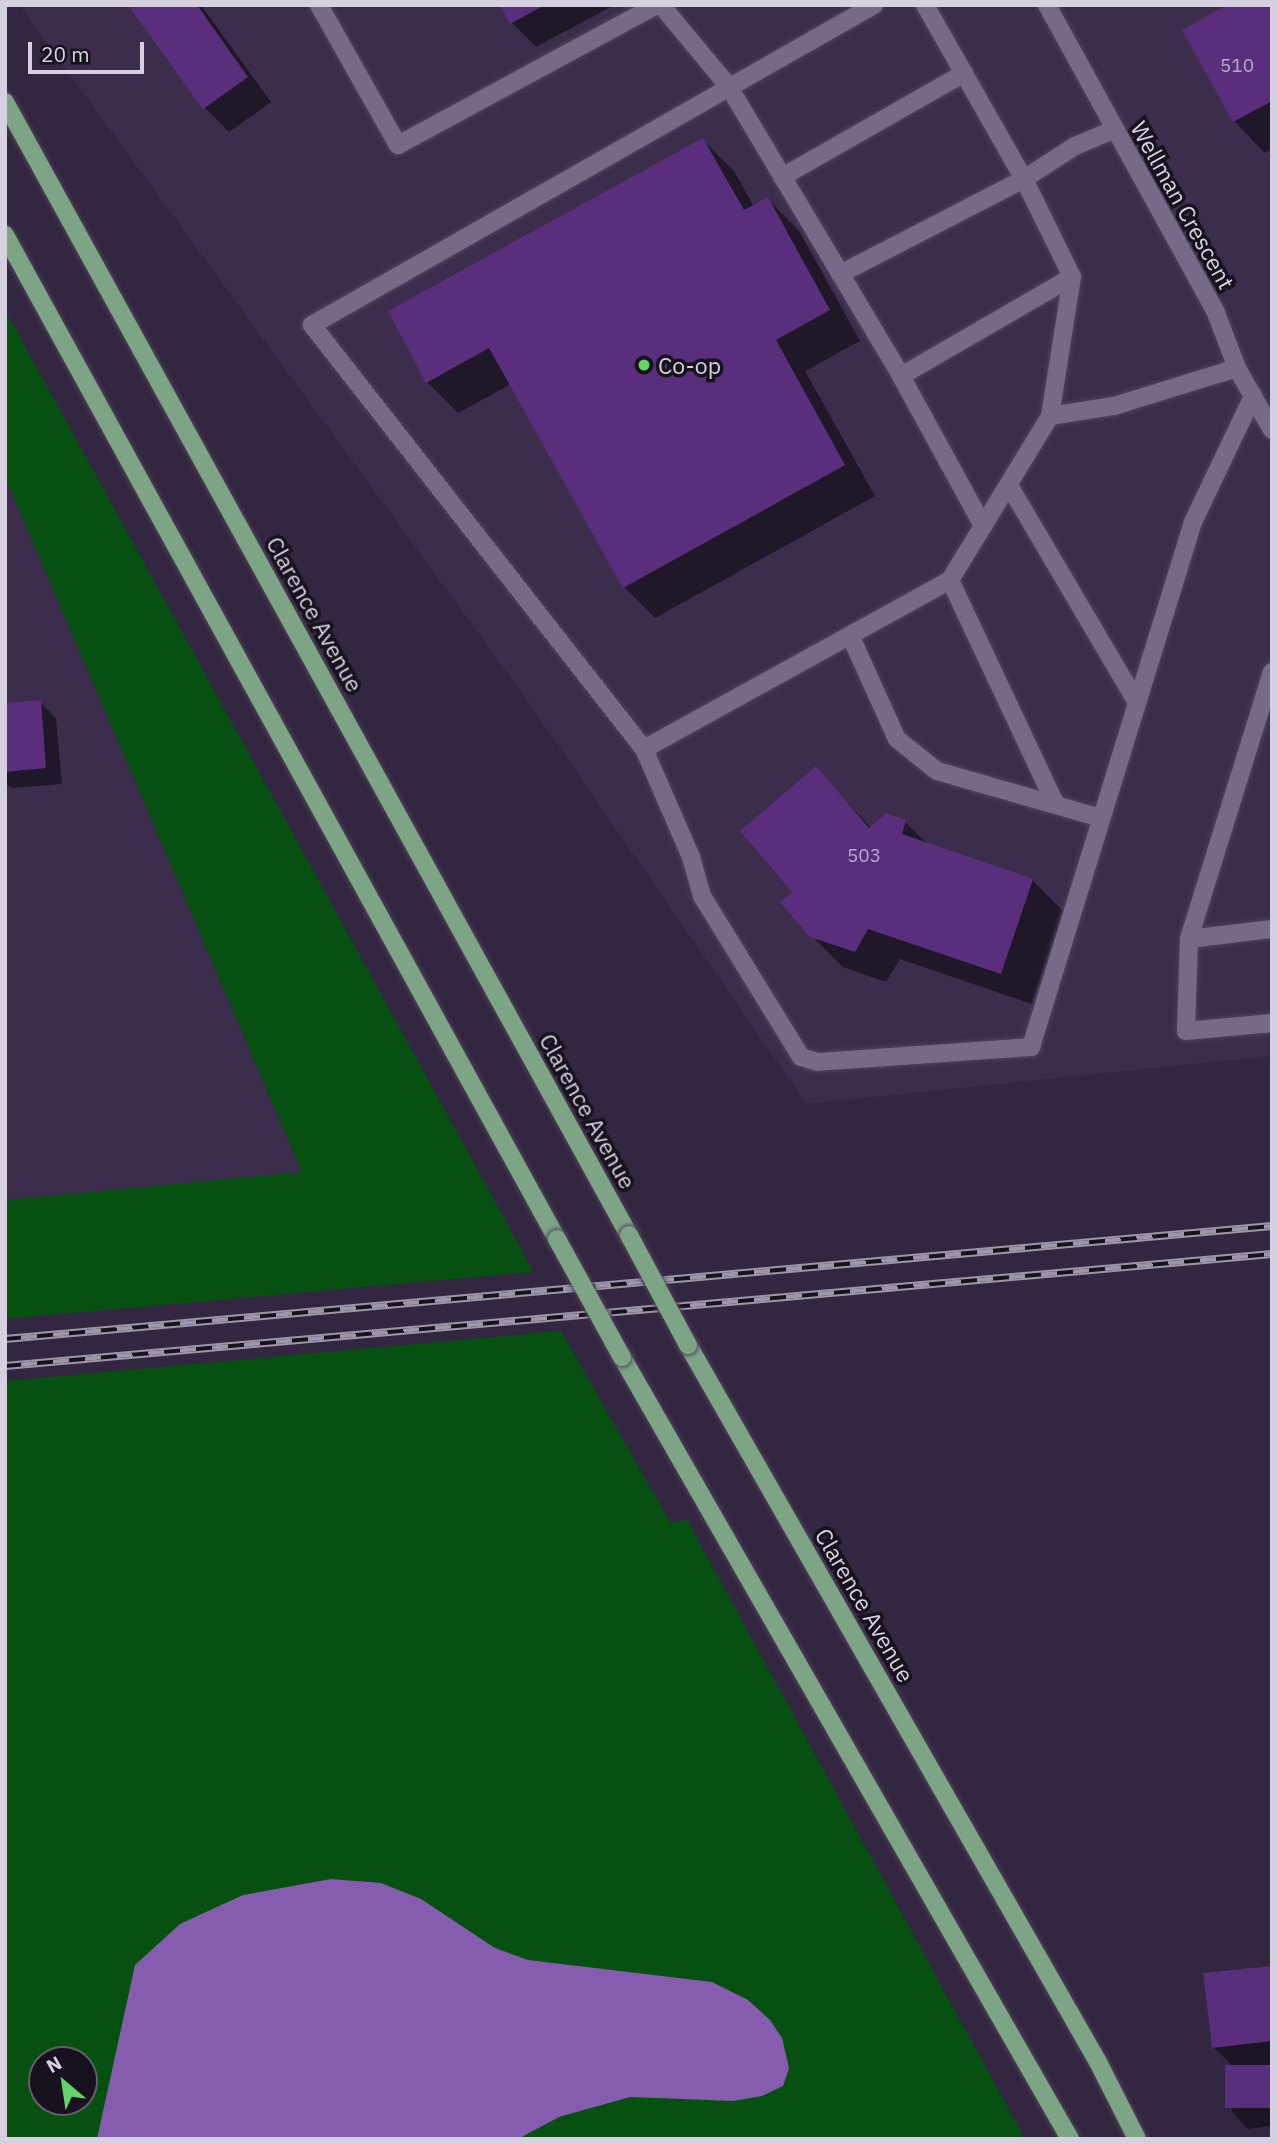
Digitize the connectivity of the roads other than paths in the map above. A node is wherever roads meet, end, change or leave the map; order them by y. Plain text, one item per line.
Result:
1 (319, 5) edge
2 (659, 5) edge
3 (873, 5) edge
4 (925, 5) edge
5 (1047, 5) edge
6 (964, 74) junction
7 (729, 87) junction
8 (5, 102) edge
9 (1113, 130) junction
10 (782, 177) junction
11 (1024, 178) junction
12 (5, 235) edge
13 (840, 274) junction
14 (1072, 278) junction
15 (1237, 368) junction
16 (901, 376) junction
17 (1253, 396) junction
18 (1050, 416) junction
19 (1272, 430) edge
20 (1010, 487) junction
21 (982, 526) junction
22 (950, 580) junction
23 (850, 635) junction
24 (1272, 672) edge
25 (1137, 703) junction
26 (644, 749) junction
27 (1055, 803) junction
28 (1101, 818) junction
29 (1272, 929) edge
30 (1189, 939) junction
31 (1272, 1023) edge
32 (1070, 2139) edge
33 (1137, 2139) edge

1 - 2 street
2 - 7 street
3 - 7 street
4 - 6 street
5 - 9 street, Wellman Crescent
6 - 10 street
6 - 11 street
7 - 10 street
7 - 26 street
8 - 33 main road, Clarence Avenue, bridge
9 - 11 street
9 - 15 street, Wellman Crescent
10 - 13 street
11 - 13 street
11 - 14 street
12 - 32 main road, bridge
13 - 16 street
14 - 16 street
14 - 18 street
15 - 17 street, Wellman Crescent
15 - 18 street
16 - 21 street
17 - 19 street, Wellman Crescent
17 - 25 street
18 - 20 street
20 - 21 street
20 - 25 street
21 - 22 street
22 - 23 street
22 - 27 street
23 - 26 street
23 - 27 street
24 - 30 street
25 - 28 street
26 - 28 street
27 - 28 street
29 - 30 street
30 - 31 street

